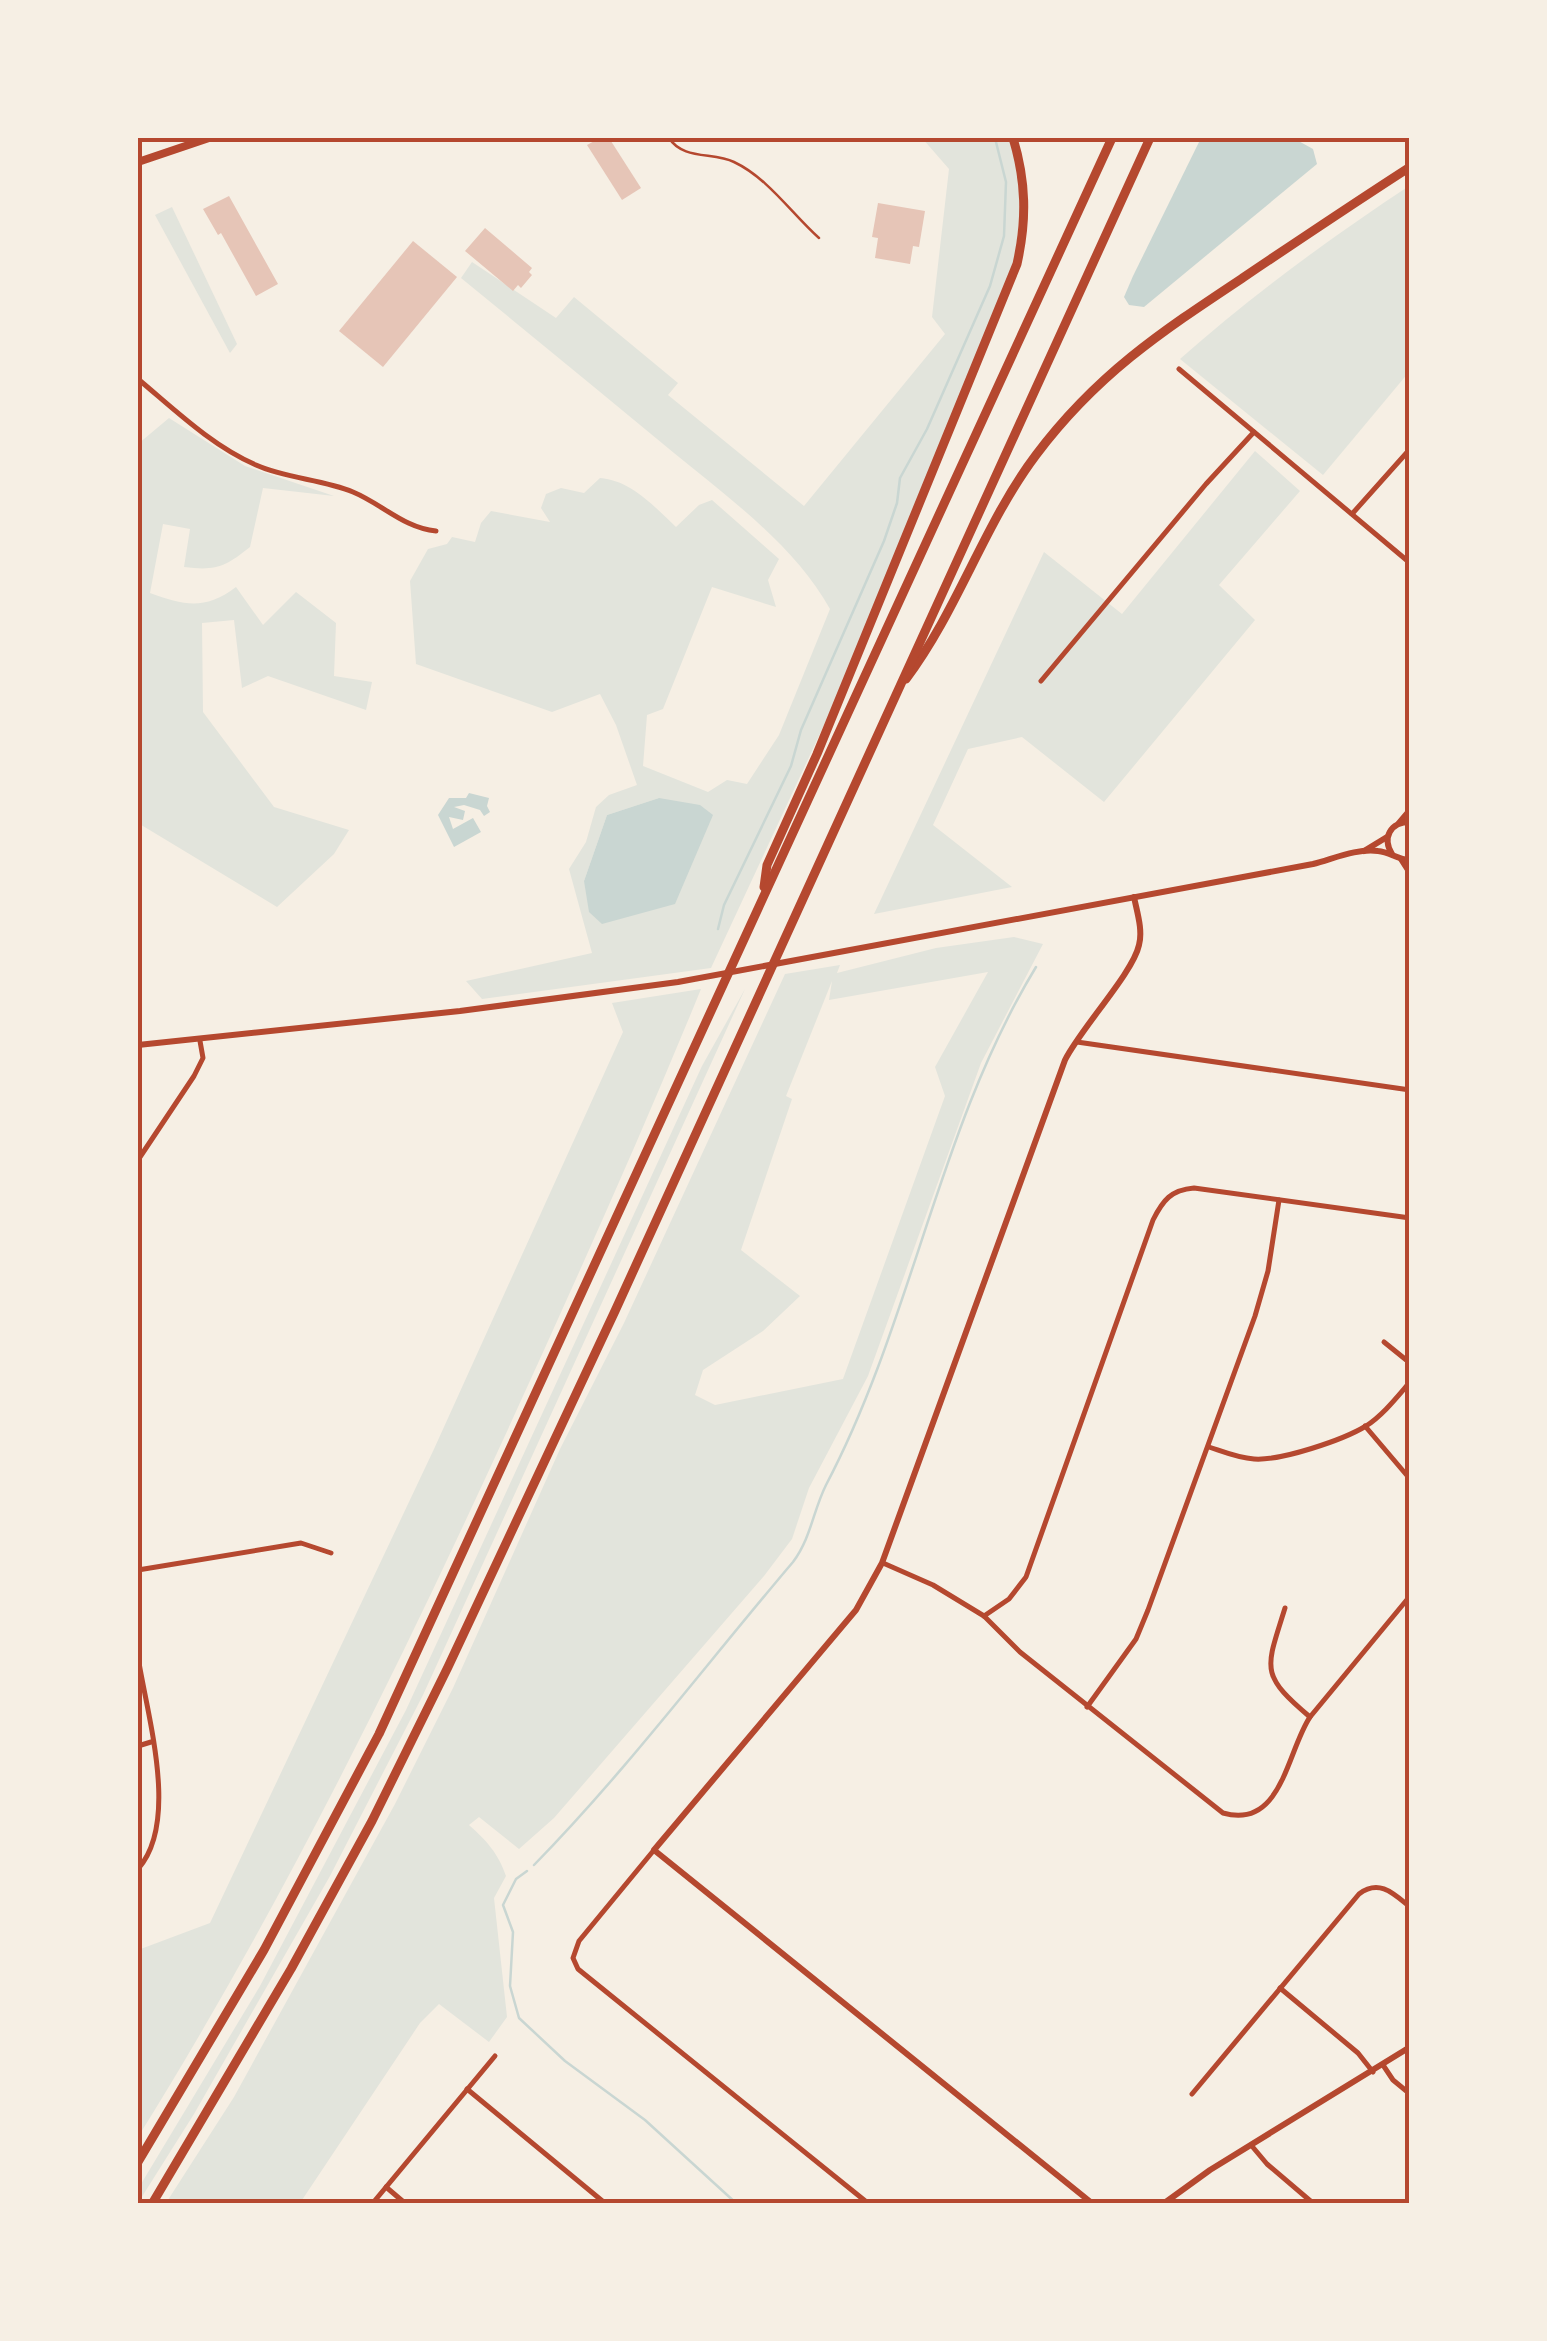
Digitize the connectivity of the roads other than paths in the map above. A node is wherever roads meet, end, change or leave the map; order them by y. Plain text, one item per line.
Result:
1 (166, 138) edge
2 (210, 138) edge
3 (669, 138) edge
4 (1013, 138) edge
5 (1112, 138) edge
6 (1150, 138) edge
7 (171, 150) junction
8 (138, 162) edge
9 (1410, 166) edge
10 (819, 238) dead end
11 (1179, 369) dead end
12 (138, 380) edge
13 (1254, 432) junction
14 (1410, 449) edge
15 (1352, 514) junction
16 (436, 532) dead end
17 (1410, 562) edge
18 (1041, 681) dead end
19 (895, 694) junction
20 (1410, 810) edge
21 (1410, 822) edge
22 (1398, 823) junction
23 (1387, 838) junction
24 (1363, 851) junction
25 (1392, 856) junction
26 (1405, 860) edge
27 (1410, 874) edge
28 (763, 895) junction
29 (1134, 897) junction
30 (200, 1040) junction
31 (1074, 1041) junction
32 (138, 1045) edge
33 (1410, 1090) edge
34 (138, 1160) edge
35 (1280, 1200) junction
36 (1410, 1218) edge
37 (1384, 1342) dead end
38 (1410, 1362) edge
39 (1410, 1382) edge
40 (1365, 1426) junction
41 (1209, 1447) junction
42 (1410, 1479) edge
43 (332, 1553) dead end
44 (882, 1563) junction
45 (138, 1570) edge
46 (1410, 1596) edge
47 (1286, 1608) dead end
48 (984, 1616) junction
49 (138, 1657) edge
50 (1088, 1706) junction
51 (1310, 1717) junction
52 (152, 1742) junction
53 (138, 1746) edge
54 (654, 1850) junction
55 (138, 1870) edge
56 (1410, 1906) edge
57 (1280, 1988) junction
58 (1410, 2047) edge
59 (494, 2056) dead end
60 (1383, 2065) junction
61 (1373, 2072) junction
62 (467, 2089) junction
63 (1192, 2094) dead end
64 (1410, 2094) edge
65 (1251, 2146) junction
66 (138, 2162) edge
67 (386, 2187) junction
68 (152, 2204) edge
69 (372, 2204) edge
70 (406, 2204) edge
71 (606, 2204) edge
72 (869, 2204) edge
73 (1093, 2204) edge
74 (1164, 2204) edge
75 (1314, 2204) edge

1 - 7 highway
2 - 7 highway
3 - 10 lane
4 - 28 highway
5 - 28 highway
6 - 19 highway
7 - 8 highway
9 - 19 highway
11 - 13 street
12 - 16 street
13 - 15 street
13 - 18 street
14 - 15 street
15 - 17 street
19 - 68 highway
20 - 22 street
21 - 22 street
22 - 23 street
23 - 24 street
23 - 25 street
24 - 25 street
24 - 29 street
25 - 26 street
26 - 27 street
28 - 66 highway
29 - 30 street
29 - 31 street
30 - 32 street
30 - 34 street
31 - 33 street
31 - 44 street
35 - 36 street
35 - 41 street
35 - 48 street
37 - 38 street
39 - 40 street
40 - 41 street
40 - 42 street
41 - 50 street
43 - 45 street
44 - 48 street
44 - 54 street
46 - 51 street
47 - 51 street
48 - 50 street
49 - 52 street
50 - 51 street
52 - 53 street
52 - 55 street
54 - 72 street
54 - 73 street
56 - 57 street
57 - 61 street
57 - 63 street
58 - 60 street
59 - 62 street
60 - 61 street
60 - 64 street
61 - 65 street
62 - 67 street
62 - 71 street
65 - 74 street
65 - 75 street
67 - 69 street
67 - 70 street

